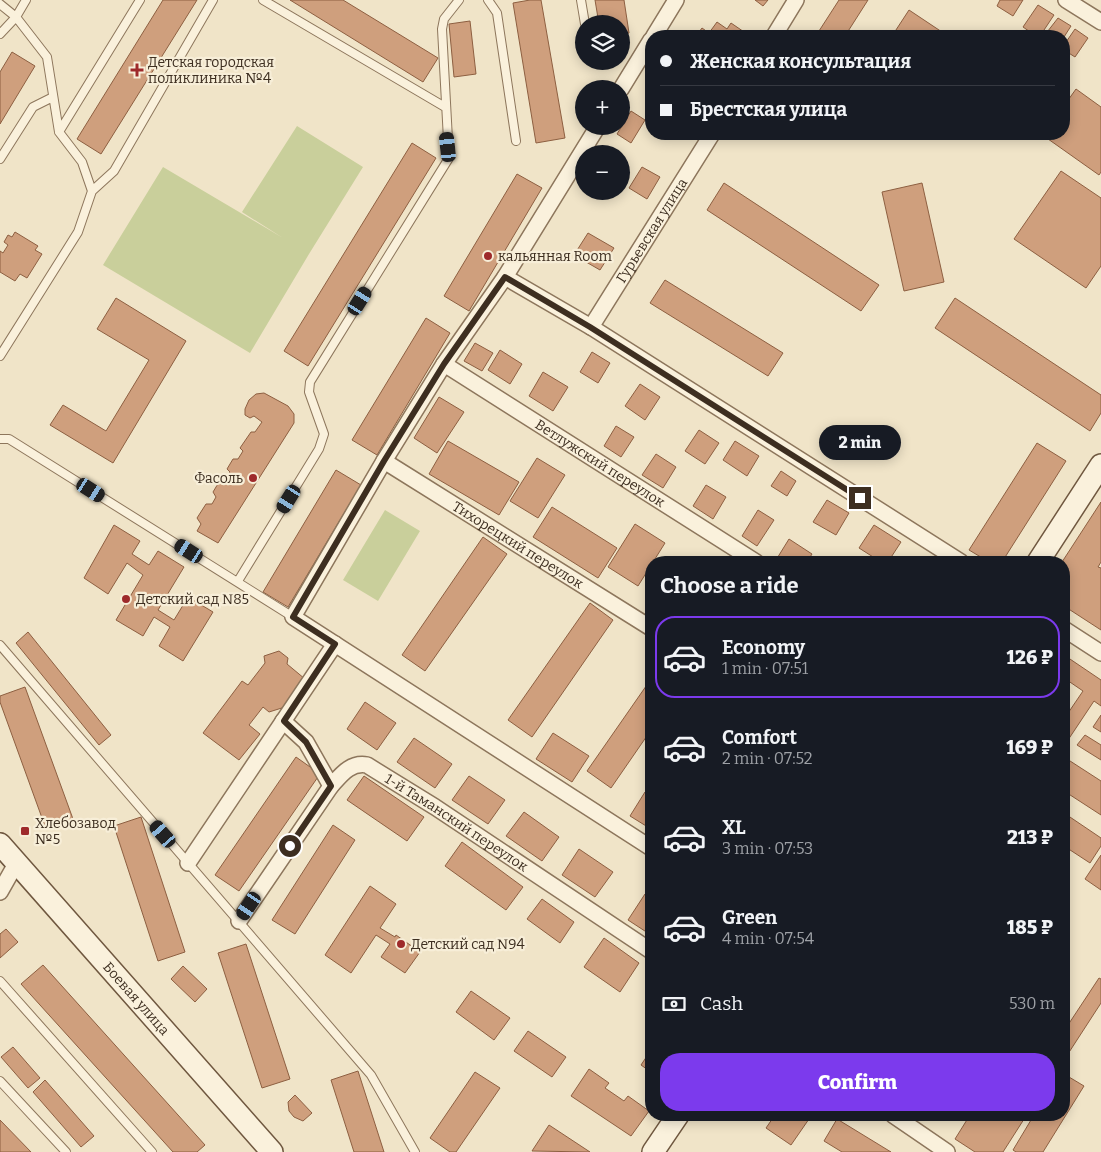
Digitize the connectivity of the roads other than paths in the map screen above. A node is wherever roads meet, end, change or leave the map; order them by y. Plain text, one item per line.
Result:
1 (26, 0) edge
2 (140, 0) edge
3 (213, 0) edge
4 (263, 0) edge
5 (459, 0) edge
6 (488, 0) edge
7 (581, 0) edge
8 (676, 0) edge
9 (796, 0) edge
10 (1066, 0) edge
11 (0, 4) edge
12 (584, 15) edge
13 (16, 17) junction
14 (1101, 22) edge
15 (658, 30) edge
16 (778, 30) edge
17 (0, 34) edge
18 (645, 50) edge
19 (627, 80) edge
20 (53, 97) junction
21 (445, 107) junction
22 (59, 132) junction
23 (592, 135) edge
24 (708, 140) edge
25 (516, 141) dead end
26 (0, 159) edge
27 (92, 191) junction
28 (505, 277) junction
29 (590, 327) junction
30 (0, 356) edge
31 (444, 364) junction
32 (0, 439) edge
33 (384, 461) junction
34 (1101, 465) edge
35 (747, 556) edge
36 (952, 556) edge
37 (1042, 556) edge
38 (238, 581) junction
39 (293, 617) junction
40 (645, 624) edge
41 (1070, 633) edge
42 (335, 644) junction
43 (0, 645) edge
44 (1101, 653) edge
45 (284, 721) junction
46 (331, 786) junction
47 (0, 844) edge
48 (645, 844) edge
49 (17, 862) junction
50 (188, 863) junction
51 (0, 892) edge
52 (239, 921) junction
53 (645, 947) edge
54 (0, 981) edge
55 (0, 1080) edge
56 (674, 1121) edge
57 (902, 1121) edge
58 (66, 1152) edge
59 (152, 1152) edge
60 (272, 1152) edge
61 (415, 1152) edge
62 (653, 1152) edge
63 (947, 1152) edge

1 - 13 lane
2 - 22 lane
3 - 27 lane
4 - 21 lane
5 - 21 lane
6 - 25 lane
7 - 12 lane
8 - 15 street
9 - 16 street
10 - 14 street
11 - 13 lane
13 - 17 lane
13 - 20 lane
18 - 19 street
20 - 22 lane
20 - 26 lane
21 - 38 lane
22 - 27 lane
23 - 28 street
24 - 29 street, Гурьевская улица
27 - 30 lane
28 - 29 street
28 - 31 street
29 - 36 street
31 - 33 street
31 - 35 street, Ветлужский переулок
32 - 38 lane
33 - 39 street
33 - 40 street, Тихорецкий переулок
34 - 37 main road
38 - 39 lane
39 - 42 street
41 - 44 street
42 - 45 street
42 - 48 street
43 - 50 lane
45 - 46 street
45 - 50 street
46 - 52 street, 1-й Таманский переулок
46 - 53 street, 1-й Таманский переулок
47 - 49 main road, Боевая улица
49 - 51 street
49 - 60 main road, Боевая улица
50 - 52 lane
52 - 61 lane
54 - 59 lane
55 - 58 lane
56 - 62 main road
57 - 63 street

